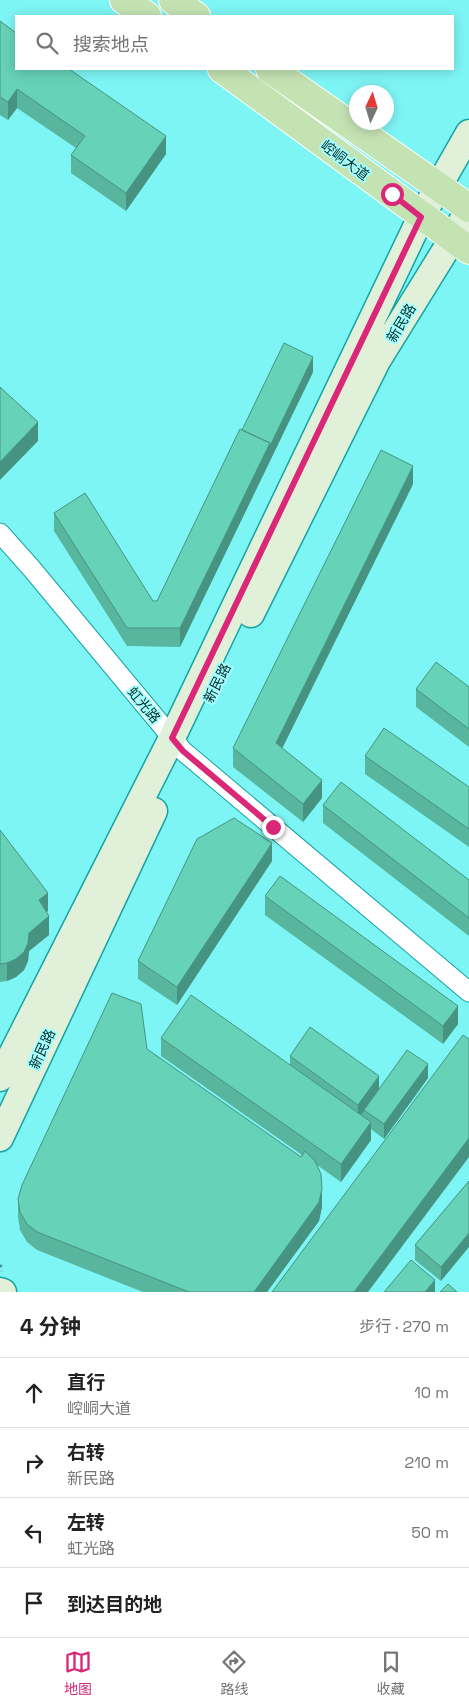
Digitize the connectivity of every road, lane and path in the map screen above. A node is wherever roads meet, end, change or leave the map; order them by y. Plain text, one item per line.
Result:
1 (124, 0) edge
2 (173, 0) edge
3 (146, 15) edge
4 (195, 15) edge
5 (223, 70) edge
6 (271, 70) edge
7 (469, 134) edge
8 (438, 186) junction
9 (469, 208) edge
10 (421, 217) junction
11 (461, 244) edge
12 (0, 533) edge
13 (177, 744) junction
14 (469, 992) edge
15 (0, 1078) edge
16 (0, 1138) edge

1 - 3 main road
2 - 4 main road
5 - 10 main road, 崆峒大道
6 - 8 main road
7 - 8 street, 新民路
8 - 9 main road
8 - 10 street, 新民路
9 - 11 street, 新民路
10 - 11 main road, 崆峒大道
10 - 13 street, 新民路
11 - 13 street, 新民路
12 - 13 street, 虹光路
13 - 14 street, 虹光路
13 - 15 street, 新民路
13 - 16 street, 新民路

